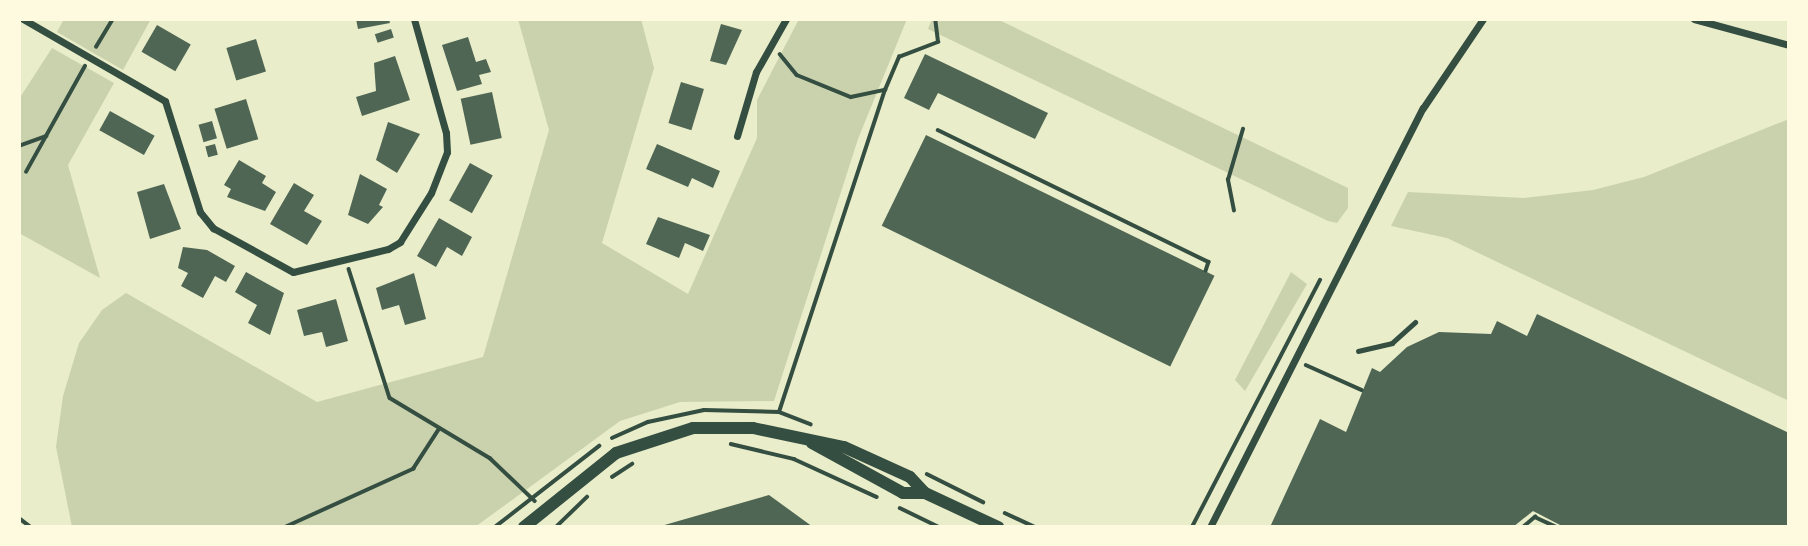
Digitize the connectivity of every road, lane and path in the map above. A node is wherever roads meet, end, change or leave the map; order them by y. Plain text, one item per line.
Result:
1 (23, 19) edge
2 (113, 19) edge
3 (414, 19) edge
4 (786, 19) edge
5 (934, 19) edge
6 (1483, 19) edge
7 (1694, 19) edge
8 (772, 45) junction
9 (1788, 46) edge
10 (89, 57) junction
11 (885, 90) junction
12 (1243, 129) dead end
13 (938, 130) dead end
14 (46, 136) junction
15 (737, 136) dead end
16 (19, 146) edge
17 (26, 172) dead end
18 (1234, 211) dead end
19 (346, 261) junction
20 (1206, 271) dead end
21 (1322, 276) dead end
22 (1415, 322) dead end
23 (1358, 351) dead end
24 (1304, 363) dead end
25 (1362, 390) dead end
26 (779, 412) junction
27 (816, 426) dead end
28 (439, 429) junction
29 (718, 443) dead end
30 (637, 462) dead end
31 (924, 472) dead end
32 (602, 483) dead end
33 (593, 491) dead end
34 (529, 495) junction
35 (880, 499) dead end
36 (893, 505) dead end
37 (19, 518) edge
38 (1214, 524) edge
39 (31, 527) edge
40 (285, 527) edge
41 (495, 527) edge
42 (524, 527) edge
43 (556, 527) edge
44 (939, 527) edge
45 (998, 527) edge
46 (1035, 527) edge
47 (1192, 527) edge
48 (1523, 527) edge
49 (1556, 527) edge

1 - 10 street
2 - 10 path
3 - 19 street
4 - 8 street
5 - 11 path
6 - 38 street
7 - 9 street
8 - 11 path
8 - 15 street
10 - 14 path
10 - 19 street
11 - 26 path
12 - 18 path
13 - 20 path
14 - 16 path
14 - 17 path
19 - 28 path
21 - 47 path
22 - 23 lane
24 - 25 path
26 - 27 path
26 - 34 path
28 - 34 path
28 - 40 path
29 - 35 path
30 - 32 path
31 - 46 path
33 - 43 path
34 - 41 path
36 - 44 path
37 - 39 path
42 - 45 main road
48 - 49 path

